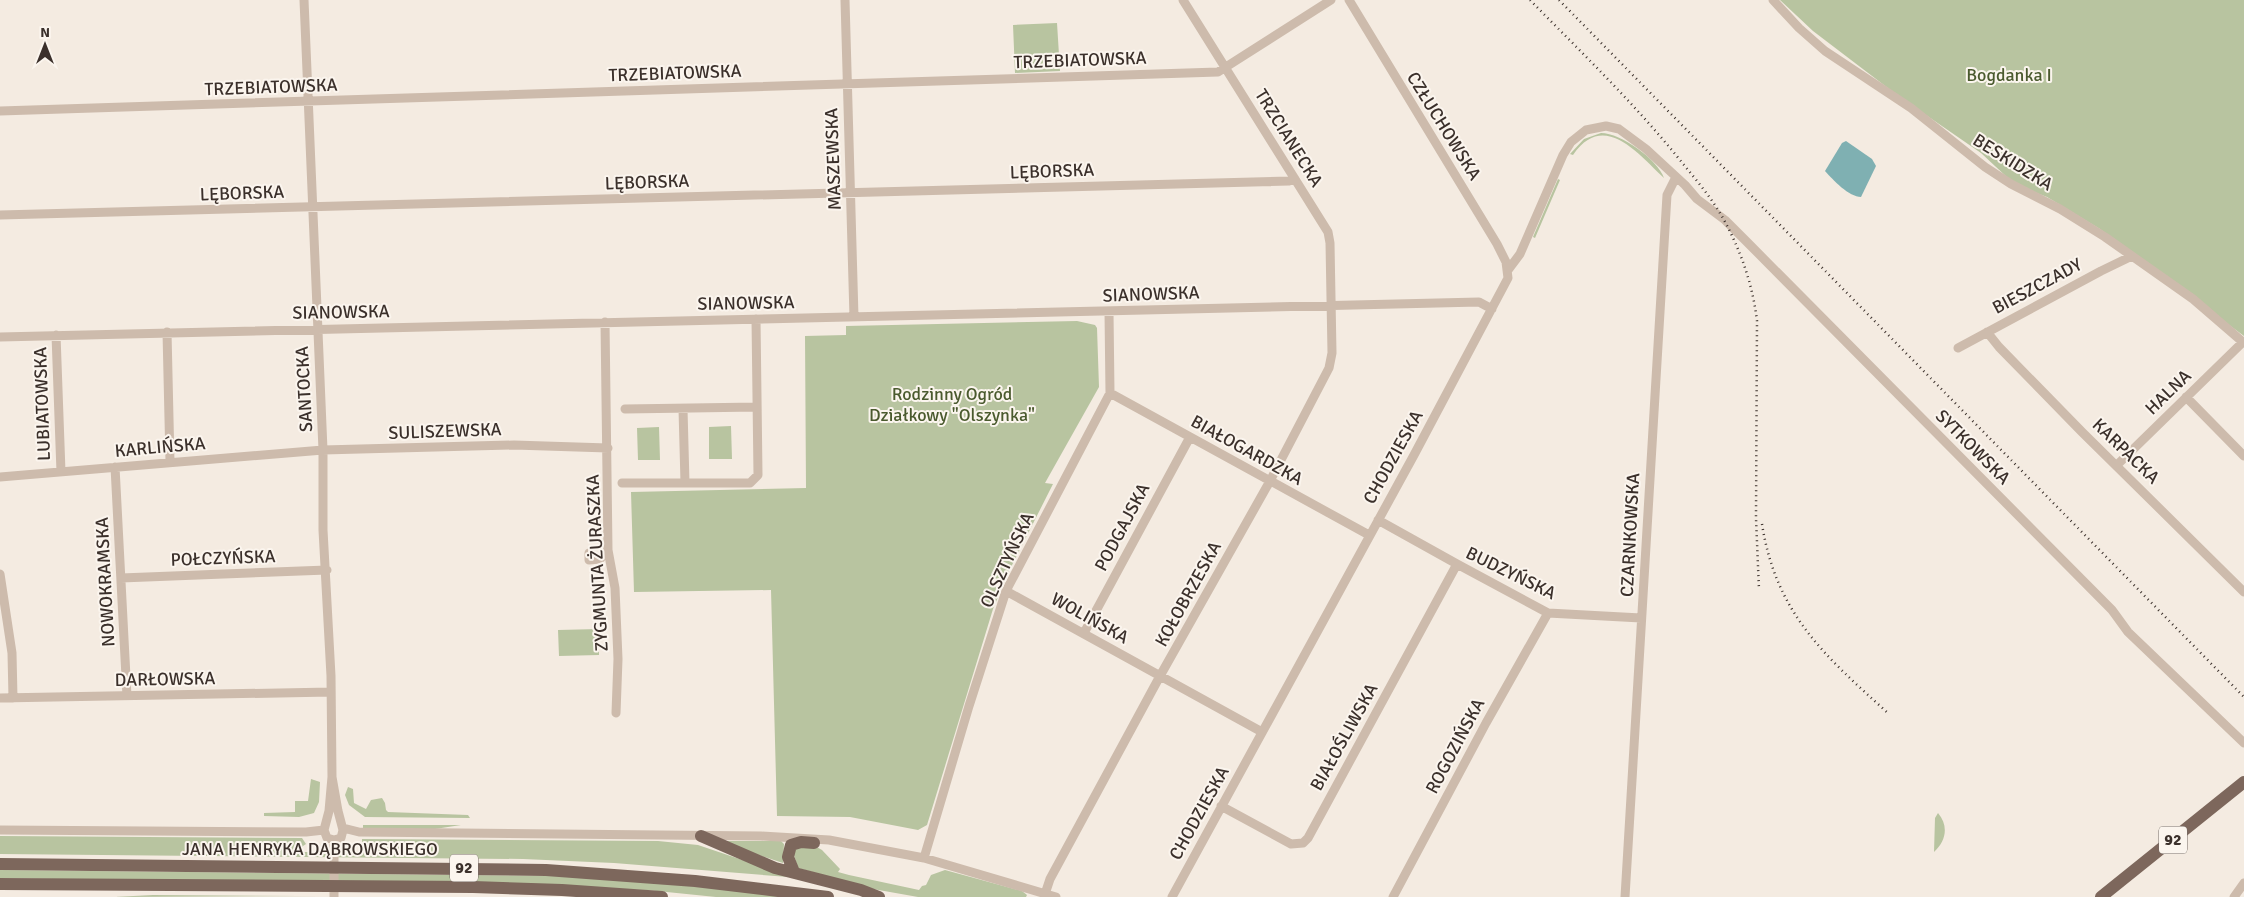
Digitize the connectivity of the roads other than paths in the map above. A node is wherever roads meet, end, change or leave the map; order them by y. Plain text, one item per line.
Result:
1 (304, 0) edge
2 (846, 0) edge
3 (1183, 0) edge
4 (1332, 0) edge
5 (1348, 0) edge
6 (1772, 0) edge
7 (1225, 67) junction
8 (847, 84) junction
9 (307, 102) junction
10 (0, 112) edge
11 (1676, 177) junction
12 (1295, 179) junction
13 (850, 192) junction
14 (312, 207) junction
15 (0, 216) edge
16 (2132, 256) junction
17 (1508, 270) junction
18 (1330, 305) junction
19 (1492, 309) junction
20 (1109, 312) junction
21 (854, 317) junction
22 (756, 319) junction
23 (605, 322) junction
24 (317, 329) junction
25 (167, 332) junction
26 (1987, 332) junction
27 (56, 335) junction
28 (0, 336) edge
29 (2243, 343) edge
30 (1958, 348) dead end
31 (1110, 394) junction
32 (2186, 396) junction
33 (757, 407) junction
34 (625, 409) dead end
35 (683, 409) junction
36 (1190, 437) junction
37 (608, 448) junction
38 (322, 450) junction
39 (2244, 456) edge
40 (170, 462) junction
41 (2116, 465) junction
42 (115, 467) junction
43 (61, 472) junction
44 (0, 476) edge
45 (1270, 480) junction
46 (622, 482) dead end
47 (685, 483) junction
48 (1378, 520) junction
49 (1369, 535) junction
50 (608, 550) junction
51 (588, 553) dead end
52 (1457, 564) junction
53 (327, 570) junction
54 (0, 574) edge
55 (121, 578) junction
56 (1006, 591) junction
57 (2244, 592) edge
58 (1548, 612) junction
59 (1641, 618) junction
60 (1084, 633) junction
61 (1160, 676) junction
62 (331, 692) junction
63 (127, 696) junction
64 (0, 698) edge
65 (13, 698) junction
66 (616, 712) dead end
67 (1262, 732) junction
68 (2244, 743) edge
69 (332, 777) junction
70 (2244, 782) edge
71 (1222, 806) junction
72 (342, 826) junction
73 (325, 827) junction
74 (0, 830) edge
75 (700, 836) junction
76 (334, 840) junction
77 (814, 843) dead end
78 (924, 858) junction
79 (0, 864) edge
80 (794, 872) junction
81 (0, 884) edge
82 (2244, 884) edge
83 (1045, 894) junction
84 (334, 897) edge
85 (662, 897) edge
86 (828, 897) edge
87 (879, 897) edge
88 (1056, 897) edge
89 (1172, 897) edge
90 (1393, 897) edge
91 (1625, 897) edge
92 (2101, 897) edge
93 (2234, 897) edge

1 - 9 street, SANTOCKA
2 - 8 street, MASZEWSKA
3 - 7 street, TRZCIANECKA
4 - 7 street, TRZEBIATOWSKA
5 - 17 street, CZŁUCHOWSKA
6 - 16 street, BESKIDZKA
7 - 8 street, TRZEBIATOWSKA
7 - 12 street, TRZCIANECKA
8 - 9 street, TRZEBIATOWSKA
8 - 13 street, MASZEWSKA
9 - 10 street, TRZEBIATOWSKA
9 - 14 street, SANTOCKA
11 - 17 street, CHODZIESKA
11 - 59 street, CZARNKOWSKA
11 - 68 street, SYTKOWSKA
12 - 13 street, LĘBORSKA
12 - 18 street, TRZCIANECKA
13 - 14 street, LĘBORSKA
13 - 21 street, MASZEWSKA
14 - 15 street, LĘBORSKA
14 - 24 street, SANTOCKA
16 - 26 street, BIESZCZADY
16 - 29 street, BESKIDZKA
17 - 19 street, CHODZIESKA
18 - 19 street, SIANOWSKA
18 - 20 street, SIANOWSKA
18 - 45 street, KOŁOBRZESKA
19 - 48 street, CHODZIESKA
20 - 21 street, SIANOWSKA
20 - 31 street, OLSZTYŃSKA
21 - 22 street, SIANOWSKA
22 - 23 street, SIANOWSKA
22 - 33 street
23 - 24 street, SIANOWSKA
23 - 37 street, ZYGMUNTA ŻURASZKA
24 - 25 street, SIANOWSKA
24 - 38 street, SANTOCKA
25 - 27 street, SIANOWSKA
25 - 40 street
26 - 30 street, BIESZCZADY
26 - 41 street, KARPACKA
27 - 28 street, SIANOWSKA
27 - 43 street, LUBIATOWSKA
29 - 32 street, HALNA
31 - 36 street, BIAŁOGARDZKA
31 - 56 street, OLSZTYŃSKA
32 - 39 street
32 - 41 street, HALNA
33 - 35 street
33 - 47 street
34 - 35 street
35 - 47 street
36 - 45 street, BIAŁOGARDZKA
36 - 60 street, PODGAJSKA
37 - 38 street, SULISZEWSKA
37 - 50 street, ZYGMUNTA ŻURASZKA
38 - 40 street, KARLIŃSKA
38 - 53 street, SANTOCKA
40 - 42 street, KARLIŃSKA
41 - 57 street, KARPACKA
42 - 43 street, KARLIŃSKA
42 - 55 street, NOWOKRAMSKA
43 - 44 street, KARLIŃSKA
45 - 49 street, BIAŁOGARDZKA
45 - 61 street, KOŁOBRZESKA
46 - 47 street
48 - 49 street, CHODZIESKA
48 - 52 street, BUDZYŃSKA
49 - 67 street, CHODZIESKA
50 - 51 street
50 - 66 street, ZYGMUNTA ŻURASZKA
52 - 58 street, BUDZYŃSKA
52 - 71 street, BIAŁOŚLIWSKA
53 - 55 street, POŁCZYŃSKA
53 - 62 street, SANTOCKA
54 - 65 street
55 - 63 street, NOWOKRAMSKA
56 - 60 street, WOLIŃSKA
56 - 78 street, OLSZTYŃSKA
58 - 59 street, BUDZYŃSKA
58 - 90 street, ROGOZIŃSKA
59 - 91 street, CZARNKOWSKA
60 - 61 street, WOLIŃSKA
61 - 67 street, WOLIŃSKA
61 - 83 street, KOŁOBRZESKA
62 - 63 street, DARŁOWSKA
62 - 69 street, SANTOCKA
63 - 65 street, DARŁOWSKA
64 - 65 street, DARŁOWSKA
67 - 71 street, CHODZIESKA
69 - 72 street, SANTOCKA
69 - 73 street, SANTOCKA
70 - 92 main road, 92
71 - 89 street, CHODZIESKA
72 - 73 street
72 - 75 street, JANA HENRYKA DĄBROWSKIEGO
72 - 76 street
73 - 74 street, JANA HENRYKA DĄBROWSKIEGO
73 - 76 street
75 - 78 street, JANA HENRYKA DĄBROWSKIEGO
75 - 80 main road
76 - 84 street
77 - 80 main road
78 - 83 street, JANA HENRYKA DĄBROWSKIEGO
79 - 86 main road, JANA HENRYKA DĄBROWSKIEGO / 92
80 - 87 main road
81 - 85 main road, JANA HENRYKA DĄBROWSKIEGO / 92
82 - 93 street
83 - 88 street, JANA HENRYKA DĄBROWSKIEGO

